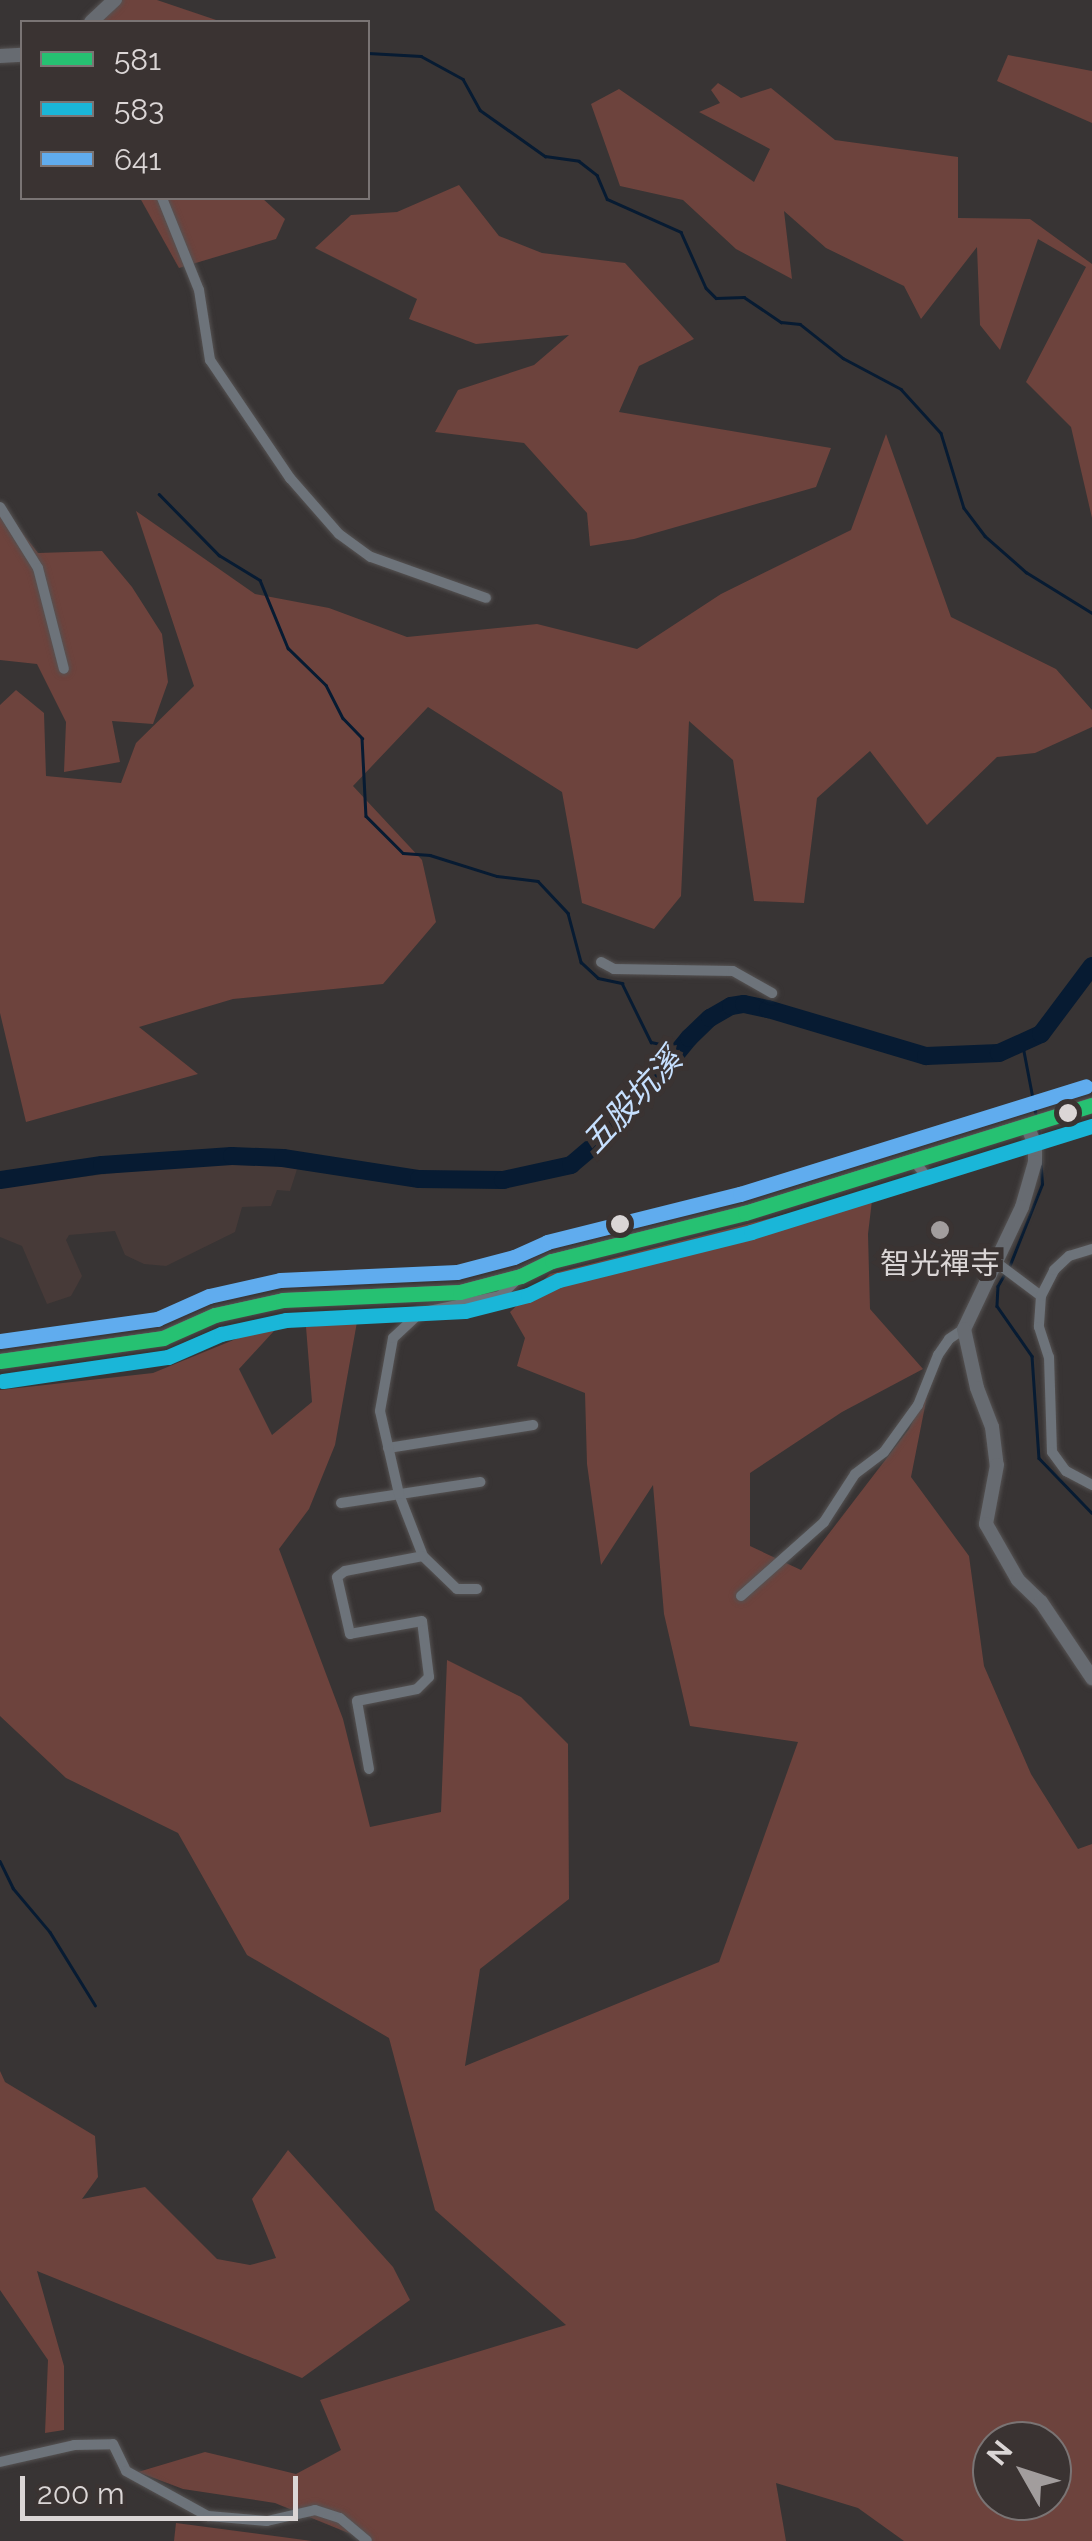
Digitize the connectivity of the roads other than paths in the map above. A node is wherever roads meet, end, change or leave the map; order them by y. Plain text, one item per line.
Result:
1 (115, 0) edge
2 (93, 20) edge
3 (163, 200) edge
4 (0, 507) edge
5 (486, 598) dead end
6 (64, 669) dead end
7 (600, 962) dead end
8 (772, 993) dead end
9 (1092, 1105) edge
10 (1036, 1123) junction
11 (914, 1161) junction
12 (927, 1177) dead end
13 (1092, 1249) edge
14 (1003, 1268) junction
15 (521, 1276) junction
16 (1041, 1296) junction
17 (964, 1329) junction
18 (0, 1361) edge
19 (533, 1424) dead end
20 (388, 1448) junction
21 (480, 1482) dead end
22 (1092, 1485) edge
23 (399, 1494) junction
24 (341, 1503) dead end
25 (423, 1556) junction
26 (477, 1589) dead end
27 (740, 1596) dead end
28 (1092, 1678) edge
29 (370, 1769) dead end
30 (0, 2462) edge
31 (367, 2541) edge

1 - 2 main road
3 - 5 street
4 - 6 street
7 - 8 street
9 - 10 main road
10 - 11 main road
10 - 14 main road
11 - 12 street
11 - 15 main road
13 - 16 street
14 - 16 street
14 - 17 main road
15 - 18 main road
15 - 20 street
16 - 22 street
17 - 27 street
17 - 28 main road
19 - 20 street
20 - 23 street
21 - 23 street
23 - 24 street
23 - 25 street
25 - 26 street
25 - 29 street
30 - 31 street

